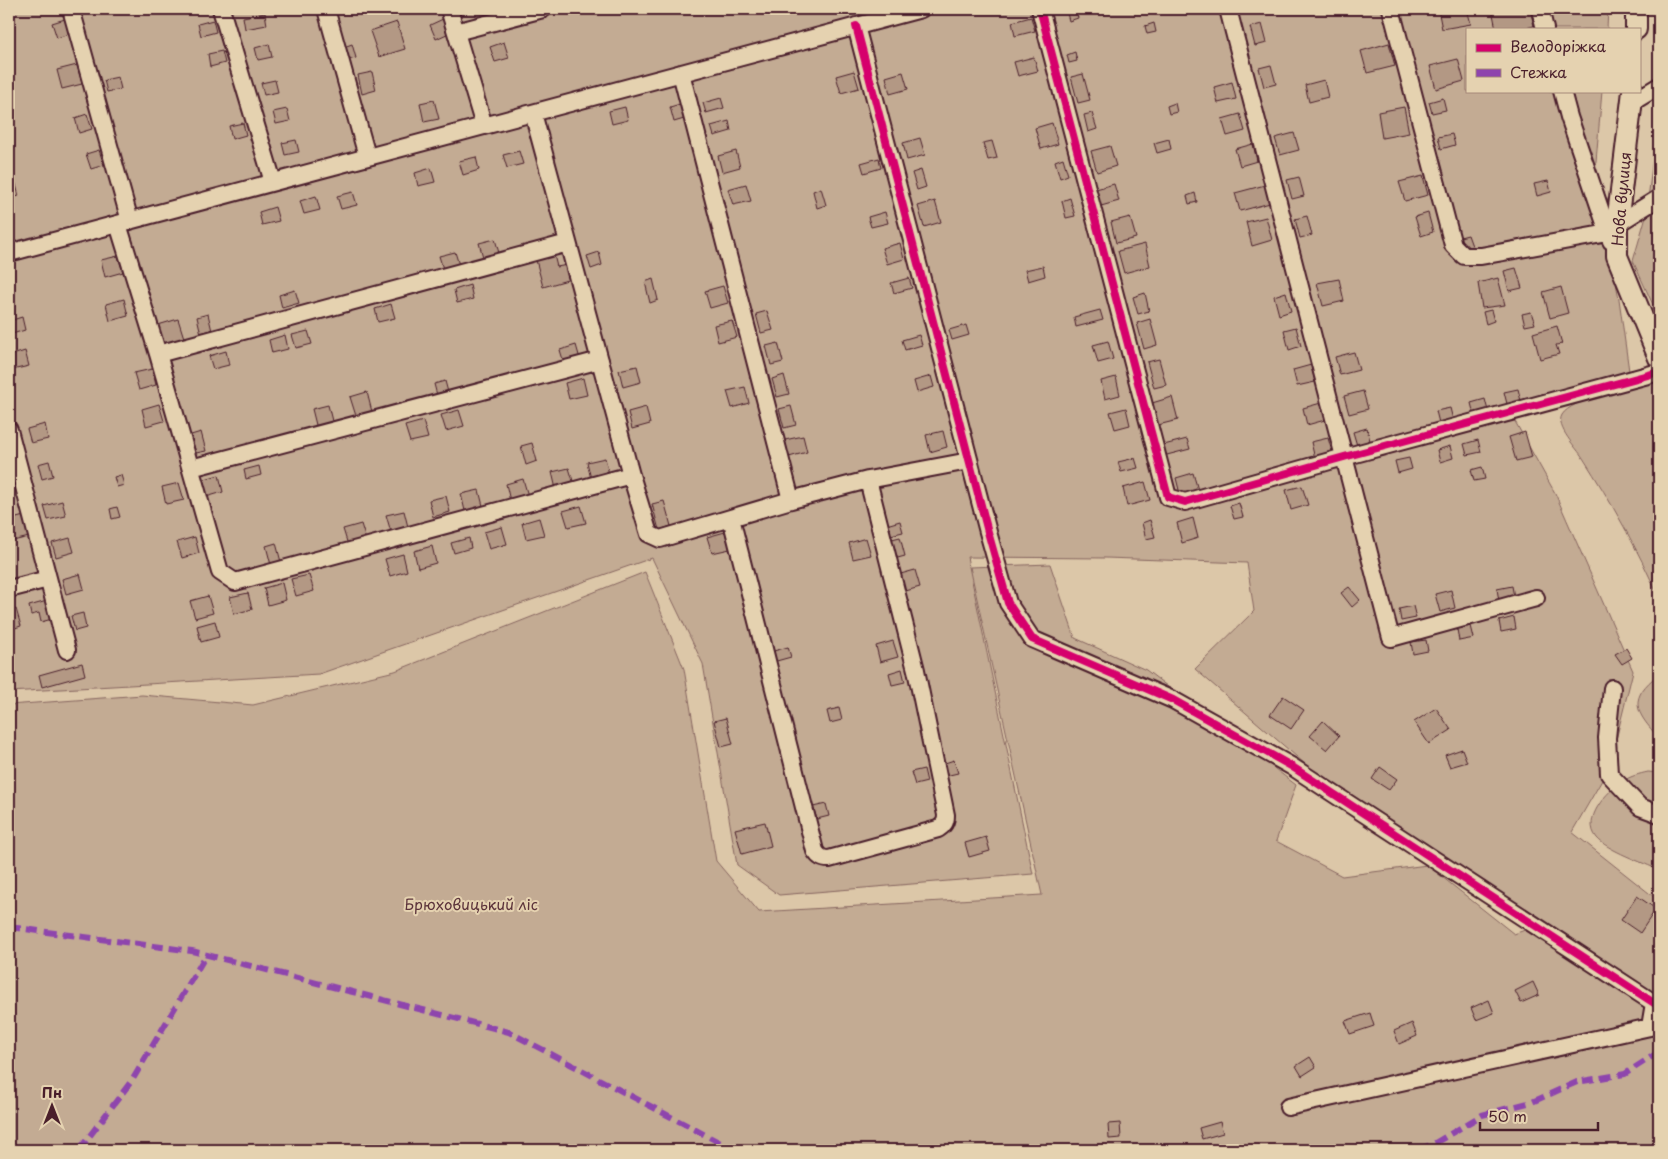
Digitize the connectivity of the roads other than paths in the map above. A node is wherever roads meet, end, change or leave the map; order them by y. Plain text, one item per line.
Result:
1 (71, 9) edge
2 (222, 9) edge
3 (326, 9) edge
4 (449, 9) edge
5 (543, 9) edge
6 (921, 9) edge
7 (1040, 9) edge
8 (1228, 9) edge
9 (1391, 9) edge
10 (1540, 9) edge
11 (1636, 9) edge
12 (856, 26) junction
13 (1545, 28) edge
14 (1636, 28) edge
15 (456, 32) junction
16 (681, 73) junction
17 (1659, 86) edge
18 (1562, 92) edge
19 (1632, 97) edge
20 (533, 112) junction
21 (484, 126) junction
22 (367, 156) junction
23 (273, 182) junction
24 (1659, 198) edge
25 (124, 222) junction
26 (1613, 229) junction
27 (568, 243) junction
28 (9, 251) edge
29 (158, 354) junction
30 (1659, 358) edge
31 (600, 360) junction
32 (1659, 372) edge
33 (9, 430) edge
34 (1344, 457) junction
35 (969, 461) junction
36 (191, 468) junction
37 (631, 476) junction
38 (868, 480) junction
39 (791, 500) junction
40 (730, 518) junction
41 (48, 579) junction
42 (9, 589) edge
43 (1536, 598) dead end
44 (68, 650) dead end
45 (1612, 688) dead end
46 (1659, 814) edge
47 (1656, 1002) edge
48 (1288, 1107) dead end

1 - 25 street
2 - 23 street
3 - 22 street
4 - 15 street
5 - 15 street
6 - 12 street
7 - 34 street
8 - 34 street
9 - 26 street
10 - 13 street
11 - 14 street
12 - 16 street
12 - 35 street
15 - 21 street
16 - 20 street
16 - 39 street
17 - 19 street
18 - 26 street
19 - 26 street, Нова вулиця
20 - 21 street
20 - 27 street
21 - 22 street
22 - 23 street
23 - 25 street
24 - 26 street
25 - 28 street
25 - 29 street
26 - 30 street, Нова вулиця
27 - 29 street
27 - 31 street
29 - 36 street
31 - 36 street
31 - 37 street
32 - 34 street
33 - 41 street
34 - 43 street
35 - 38 street
35 - 47 street
36 - 37 street
37 - 40 street
38 - 39 street
38 - 40 street
39 - 40 street
41 - 42 street
41 - 44 street
45 - 46 street
47 - 48 street

